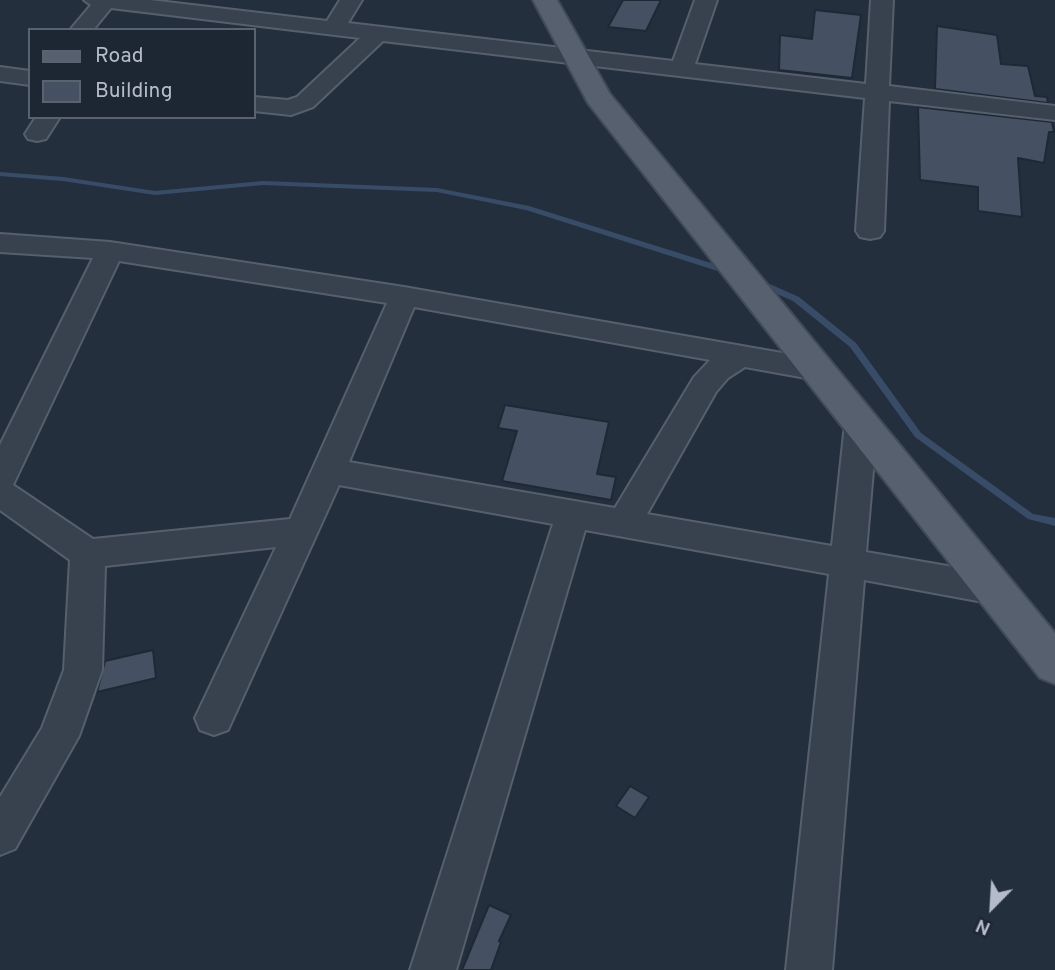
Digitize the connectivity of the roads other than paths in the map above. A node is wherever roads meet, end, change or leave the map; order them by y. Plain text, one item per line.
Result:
1 (351, 0) edge
2 (545, 0) edge
3 (706, 0) edge
4 (882, 0) edge
5 (101, 1) edge
6 (201, 7) edge
7 (82, 28) edge
8 (334, 28) junction
9 (378, 33) junction
10 (576, 56) junction
11 (682, 69) junction
12 (0, 74) edge
13 (28, 78) edge
14 (877, 92) junction
15 (256, 104) edge
16 (1055, 113) edge
17 (870, 231) dead end
18 (0, 243) edge
19 (110, 251) junction
20 (404, 296) junction
21 (737, 357) junction
22 (817, 369) junction
23 (861, 424) junction
24 (329, 471) junction
25 (0, 478) edge
26 (0, 493) edge
27 (573, 514) junction
28 (624, 523) junction
29 (301, 531) junction
30 (88, 554) junction
31 (848, 563) junction
32 (994, 589) junction
33 (1055, 665) edge
34 (214, 718) dead end
35 (0, 835) edge
36 (433, 970) edge
37 (809, 970) edge

1 - 8 street
2 - 10 main road
3 - 11 street
4 - 14 street
5 - 6 street
5 - 7 street
6 - 8 street
8 - 9 street
9 - 10 street
9 - 15 street
10 - 11 street
10 - 22 main road
11 - 14 street
12 - 13 street
14 - 16 street
14 - 17 street
18 - 19 street
19 - 20 street
19 - 25 street
20 - 21 street
20 - 24 street
21 - 22 street
21 - 28 street
22 - 23 main road
23 - 31 street
23 - 32 main road
24 - 27 street
24 - 29 street
26 - 30 street
27 - 28 street
27 - 36 street
28 - 31 street
29 - 30 street
29 - 34 street
30 - 35 street
31 - 32 street
31 - 37 street
32 - 33 main road

